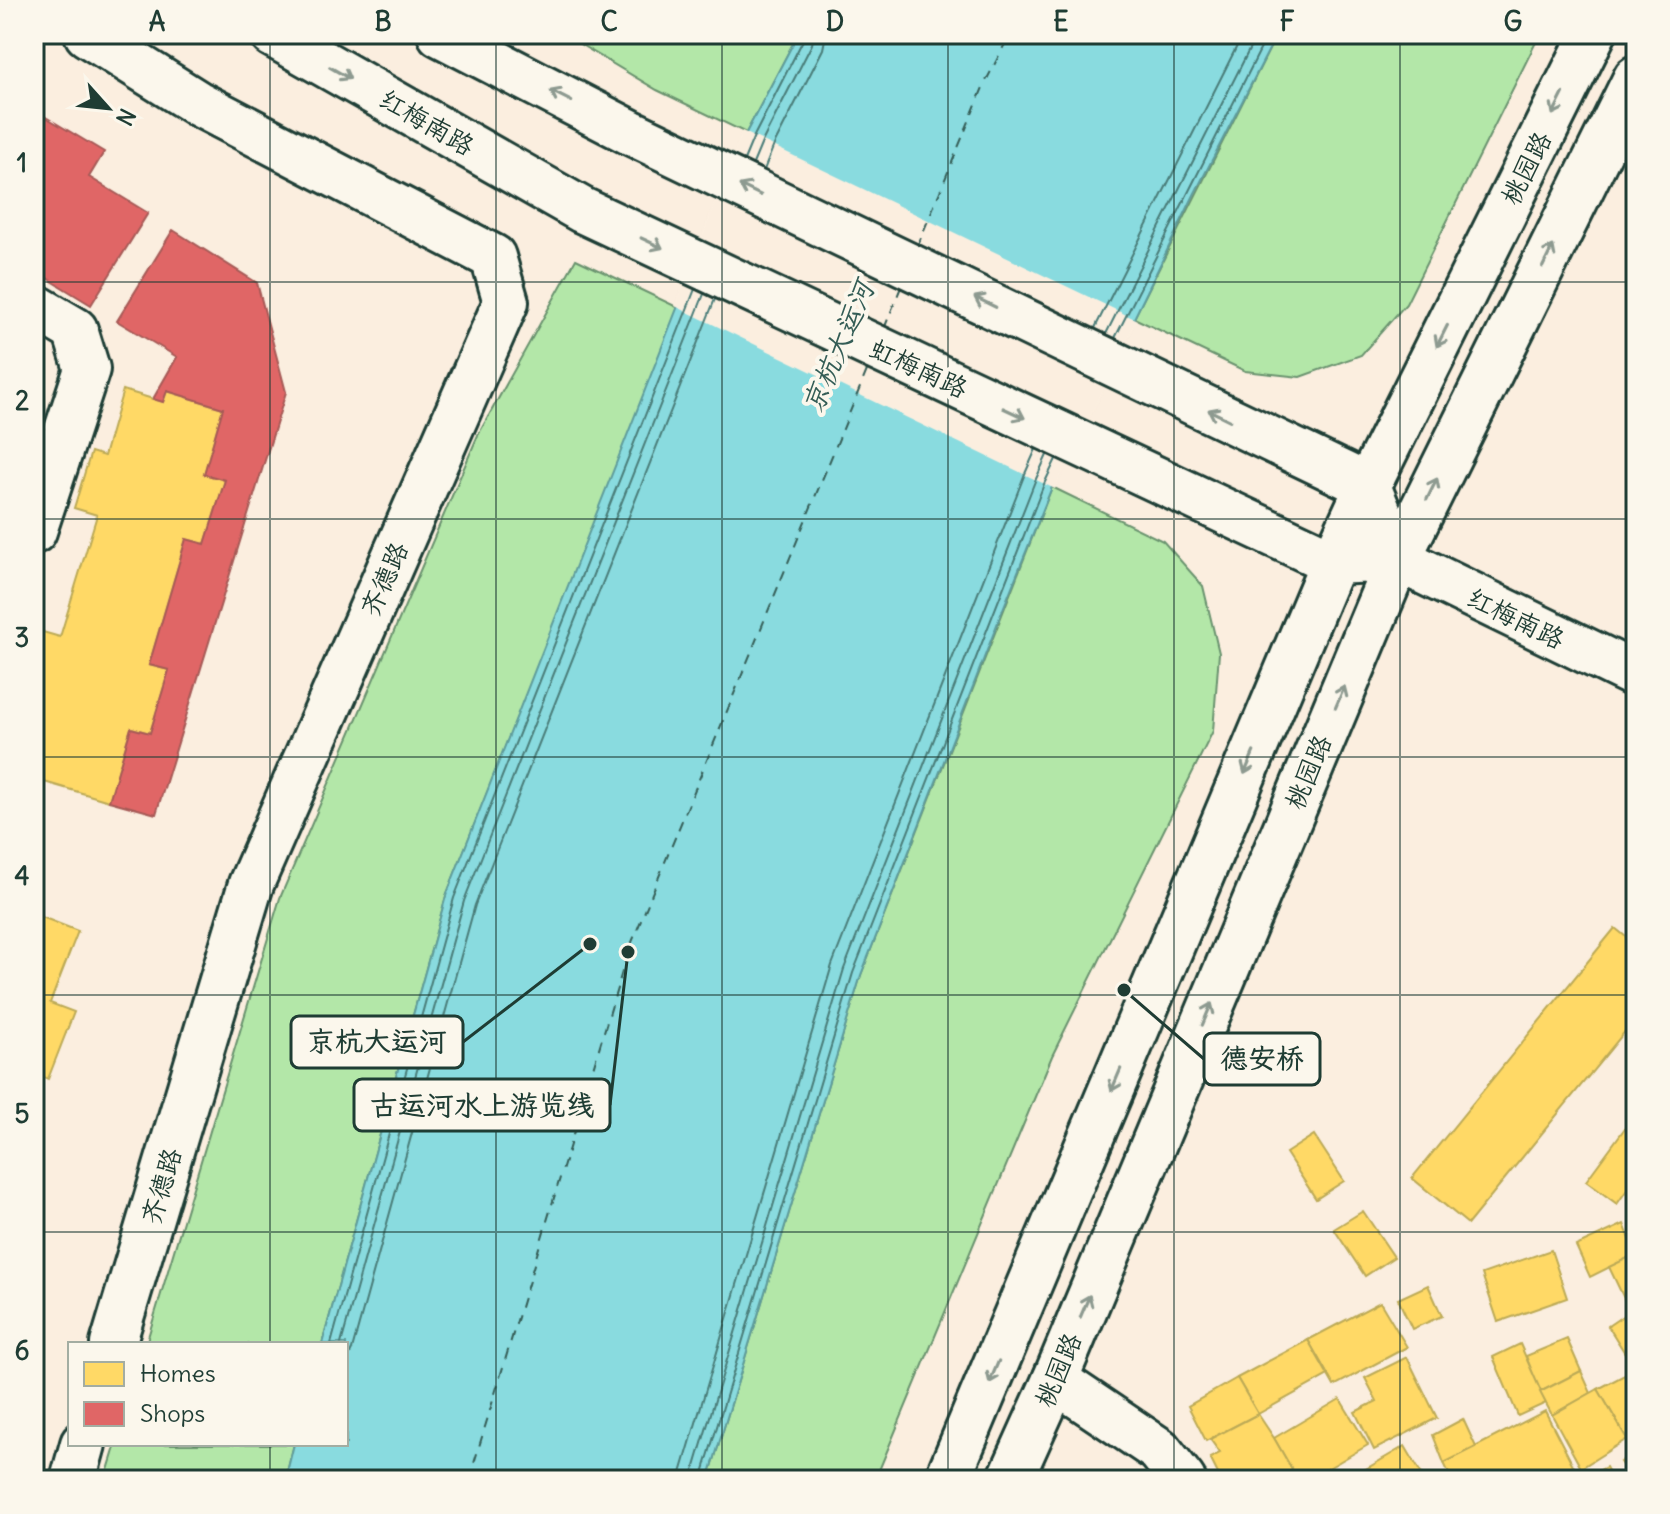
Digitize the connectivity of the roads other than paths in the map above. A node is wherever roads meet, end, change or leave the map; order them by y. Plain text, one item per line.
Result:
1 (87, 34) edge
2 (272, 34) edge
3 (440, 34) edge
4 (1593, 34) edge
5 (1636, 78) edge
6 (582, 210) joint
7 (34, 306) edge
8 (1368, 486) junction
9 (1257, 527) joint
10 (34, 531) edge
11 (1398, 559) junction
12 (1333, 562) junction
13 (1636, 675) edge
14 (114, 1342) edge
15 (1055, 1380) junction
16 (82, 1446) edge
17 (73, 1480) edge
18 (947, 1480) edge
19 (1010, 1480) edge
20 (1183, 1480) edge

1 - 14 street, 齐德路
2 -> 6 street, 红梅南路
8 -> 3 street
4 -> 8 street, 桃园路
11 -> 5 street, 桃园路
6 -> 9 street, 虹梅南路
7 - 10 street
8 - 11 street
8 - 12 street, 桃园路
9 - 12 street, 红梅南路
11 - 12 street, 红梅南路
11 - 13 street, 红梅南路
15 -> 11 street, 桃园路
12 -> 18 street, 桃园路
15 - 19 street, 桃园路
15 - 20 street
16 - 17 street

